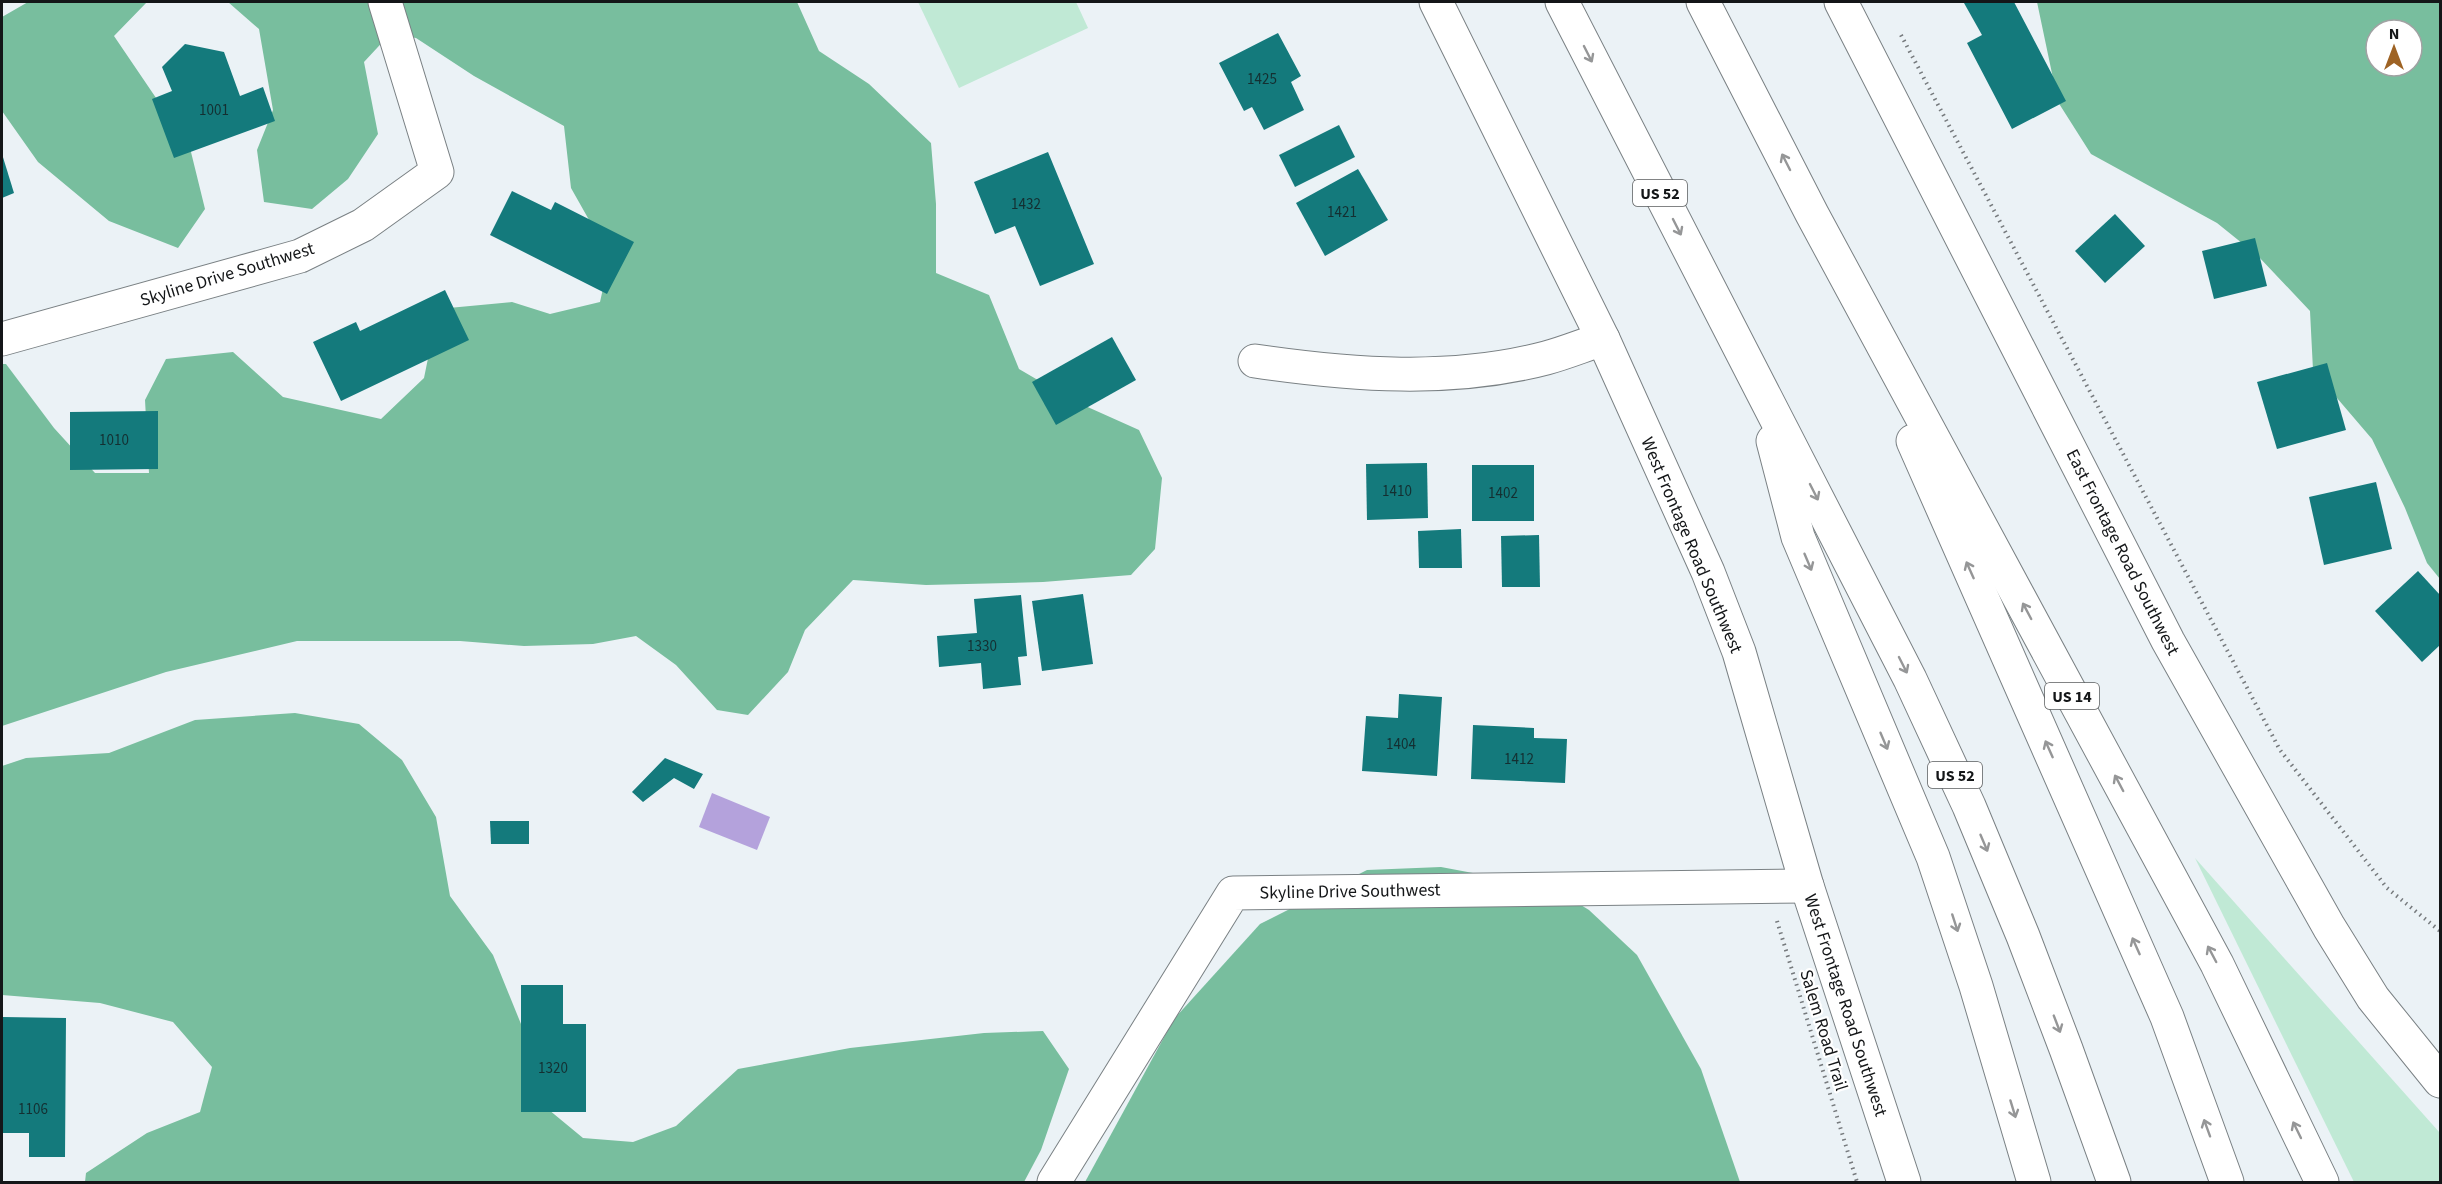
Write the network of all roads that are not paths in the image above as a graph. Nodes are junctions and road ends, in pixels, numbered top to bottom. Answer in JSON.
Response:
{"nodes":[{"id":1,"x":385,"y":2,"type":"edge"},
{"id":2,"x":1436,"y":2,"type":"edge"},
{"id":3,"x":1562,"y":2,"type":"edge"},
{"id":4,"x":1703,"y":2,"type":"edge"},
{"id":5,"x":1841,"y":2,"type":"edge"},
{"id":6,"x":1812,"y":214,"type":"junction"},
{"id":7,"x":2,"y":339,"type":"edge"},
{"id":8,"x":1603,"y":339,"type":"junction"},
{"id":9,"x":1256,"y":361,"type":"dead end"},
{"id":10,"x":1758,"y":384,"type":"junction"},
{"id":11,"x":1807,"y":886,"type":"junction"},
{"id":12,"x":2440,"y":1081,"type":"edge"},
{"id":13,"x":1054,"y":1182,"type":"edge"},
{"id":14,"x":1904,"y":1182,"type":"edge"},
{"id":15,"x":2034,"y":1182,"type":"edge"},
{"id":16,"x":2114,"y":1182,"type":"edge"},
{"id":17,"x":2227,"y":1182,"type":"edge"},
{"id":18,"x":2322,"y":1182,"type":"edge"}],
"edges":[{"from":1,"to":7,"type":"main road","name":"Skyline Drive Southwest"},
{"from":2,"to":8,"type":"main road","name":"West Frontage Road Southwest"},
{"from":3,"to":10,"type":"main road","number":"US 52","one_way":true},
{"from":6,"to":4,"type":"main road","one_way":true},
{"from":5,"to":12,"type":"main road","name":"East Frontage Road Southwest"},
{"from":17,"to":6,"type":"main road","one_way":true},
{"from":18,"to":6,"type":"main road","number":"US 14","one_way":true},
{"from":8,"to":9,"type":"main road"},
{"from":8,"to":11,"type":"main road","name":"West Frontage Road Southwest"},
{"from":10,"to":15,"type":"main road","one_way":true},
{"from":10,"to":16,"type":"main road","number":"US 52","one_way":true},
{"from":11,"to":13,"type":"main road","name":"Skyline Drive Southwest"},
{"from":11,"to":14,"type":"main road","name":"West Frontage Road Southwest"}]}
